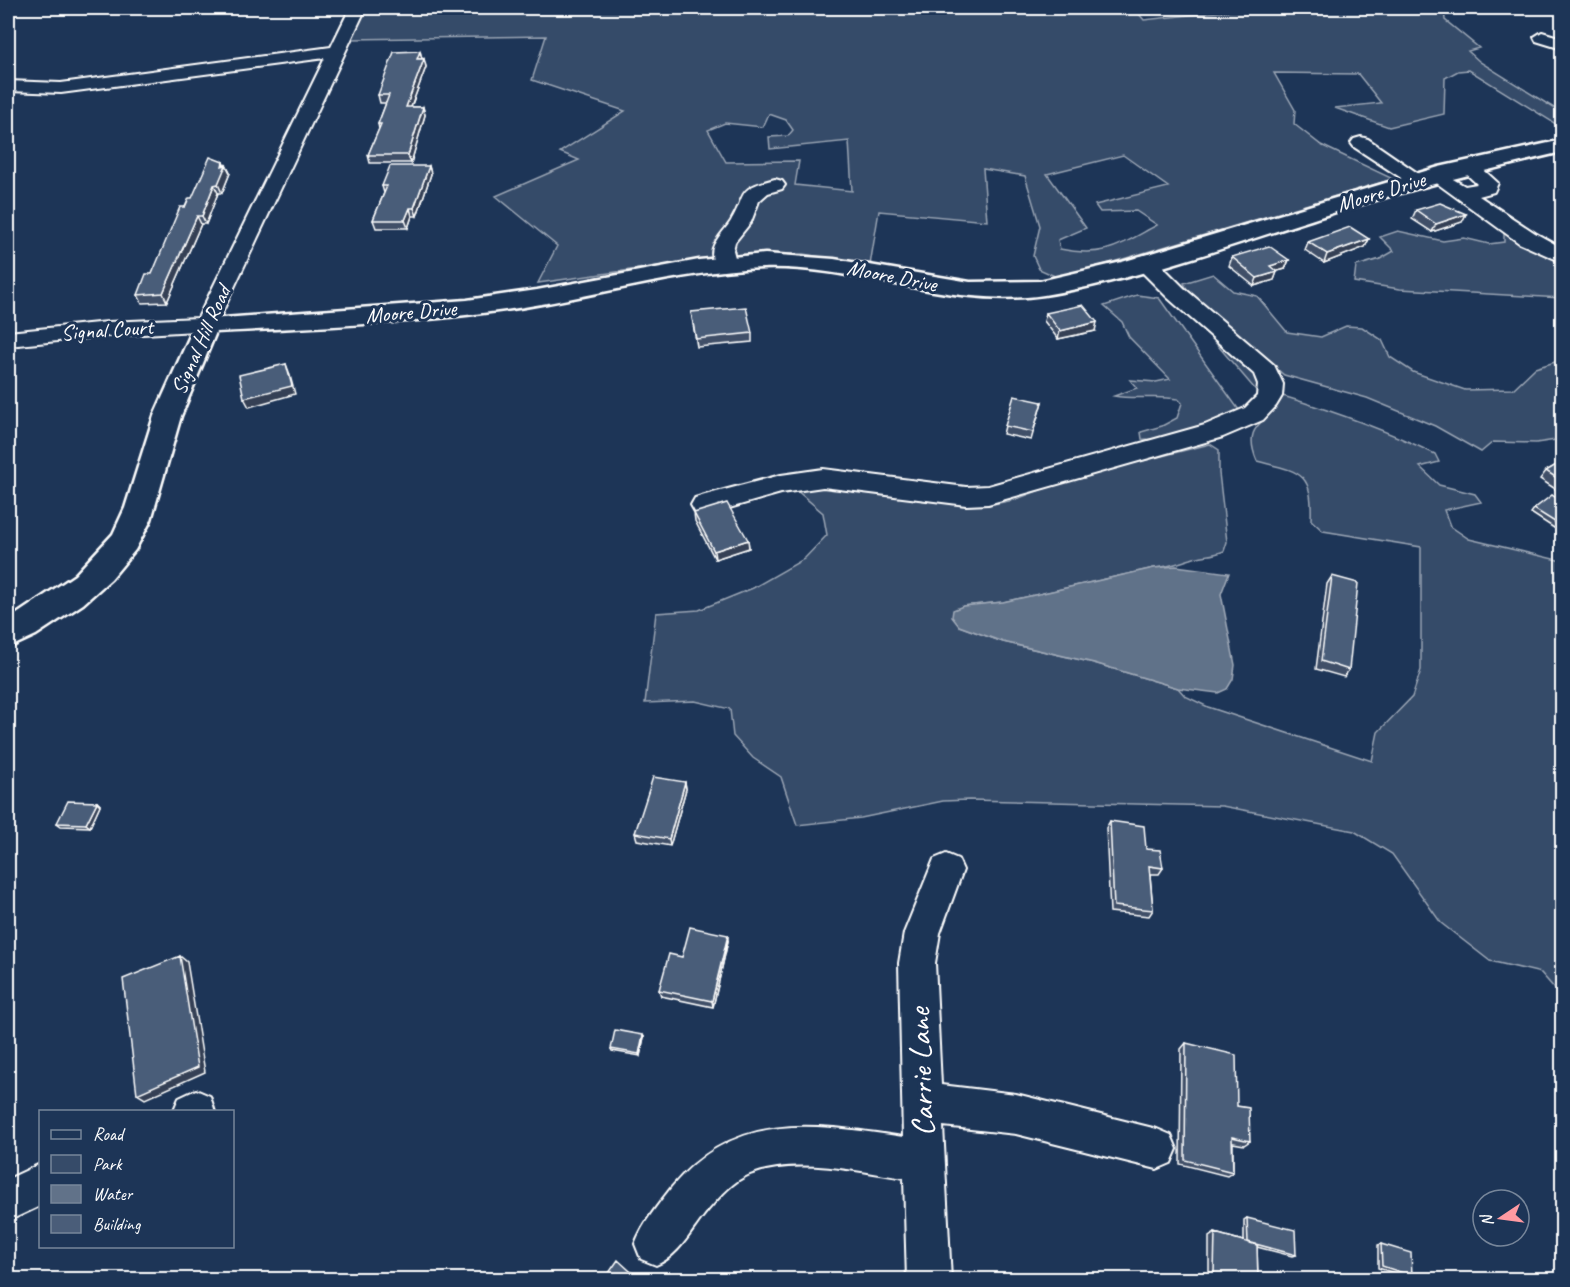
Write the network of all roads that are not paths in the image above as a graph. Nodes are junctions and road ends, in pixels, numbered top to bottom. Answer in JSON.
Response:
{"nodes":[{"id":1,"x":358,"y":8,"type":"edge"},
{"id":2,"x":1542,"y":37,"type":"dead end"},
{"id":3,"x":1563,"y":44,"type":"edge"},
{"id":4,"x":338,"y":51,"type":"junction"},
{"id":5,"x":8,"y":86,"type":"edge"},
{"id":6,"x":1361,"y":143,"type":"dead end"},
{"id":7,"x":1563,"y":146,"type":"edge"},
{"id":8,"x":1469,"y":168,"type":"junction"},
{"id":9,"x":1428,"y":178,"type":"junction"},
{"id":10,"x":775,"y":185,"type":"dead end"},
{"id":11,"x":1462,"y":193,"type":"junction"},
{"id":12,"x":1563,"y":256,"type":"edge"},
{"id":13,"x":1145,"y":262,"type":"junction"},
{"id":14,"x":726,"y":264,"type":"junction"},
{"id":15,"x":206,"y":325,"type":"junction"},
{"id":16,"x":8,"y":339,"type":"edge"},
{"id":17,"x":705,"y":504,"type":"dead end"},
{"id":18,"x":8,"y":635,"type":"edge"},
{"id":19,"x":946,"y":870,"type":"dead end"},
{"id":20,"x":921,"y":1103,"type":"junction"},
{"id":21,"x":1157,"y":1149,"type":"dead end"},
{"id":22,"x":924,"y":1160,"type":"junction"},
{"id":23,"x":39,"y":1185,"type":"edge"},
{"id":24,"x":8,"y":1200,"type":"edge"},
{"id":25,"x":656,"y":1244,"type":"dead end"},
{"id":26,"x":929,"y":1280,"type":"edge"}],
"edges":[{"from":1,"to":4,"type":"street","name":"Signal Hill Road"},
{"from":2,"to":3,"type":"street"},
{"from":4,"to":5,"type":"street"},
{"from":4,"to":15,"type":"street","name":"Signal Hill Road"},
{"from":6,"to":9,"type":"street"},
{"from":7,"to":8,"type":"main road","name":"Moore Drive"},
{"from":8,"to":9,"type":"main road","name":"Moore Drive"},
{"from":8,"to":11,"type":"street"},
{"from":9,"to":11,"type":"street"},
{"from":9,"to":13,"type":"main road","name":"Moore Drive"},
{"from":10,"to":14,"type":"street"},
{"from":11,"to":12,"type":"street"},
{"from":13,"to":14,"type":"main road","name":"Moore Drive"},
{"from":13,"to":17,"type":"street"},
{"from":14,"to":15,"type":"main road","name":"Moore Drive"},
{"from":15,"to":16,"type":"street","name":"Signal Court"},
{"from":15,"to":18,"type":"main road","name":"Signal Hill Road"},
{"from":19,"to":20,"type":"street","name":"Carrie Lane"},
{"from":20,"to":21,"type":"street"},
{"from":20,"to":22,"type":"street","name":"Carrie Lane"},
{"from":22,"to":25,"type":"street"},
{"from":22,"to":26,"type":"street","name":"Carrie Lane"},
{"from":23,"to":24,"type":"street"}]}
